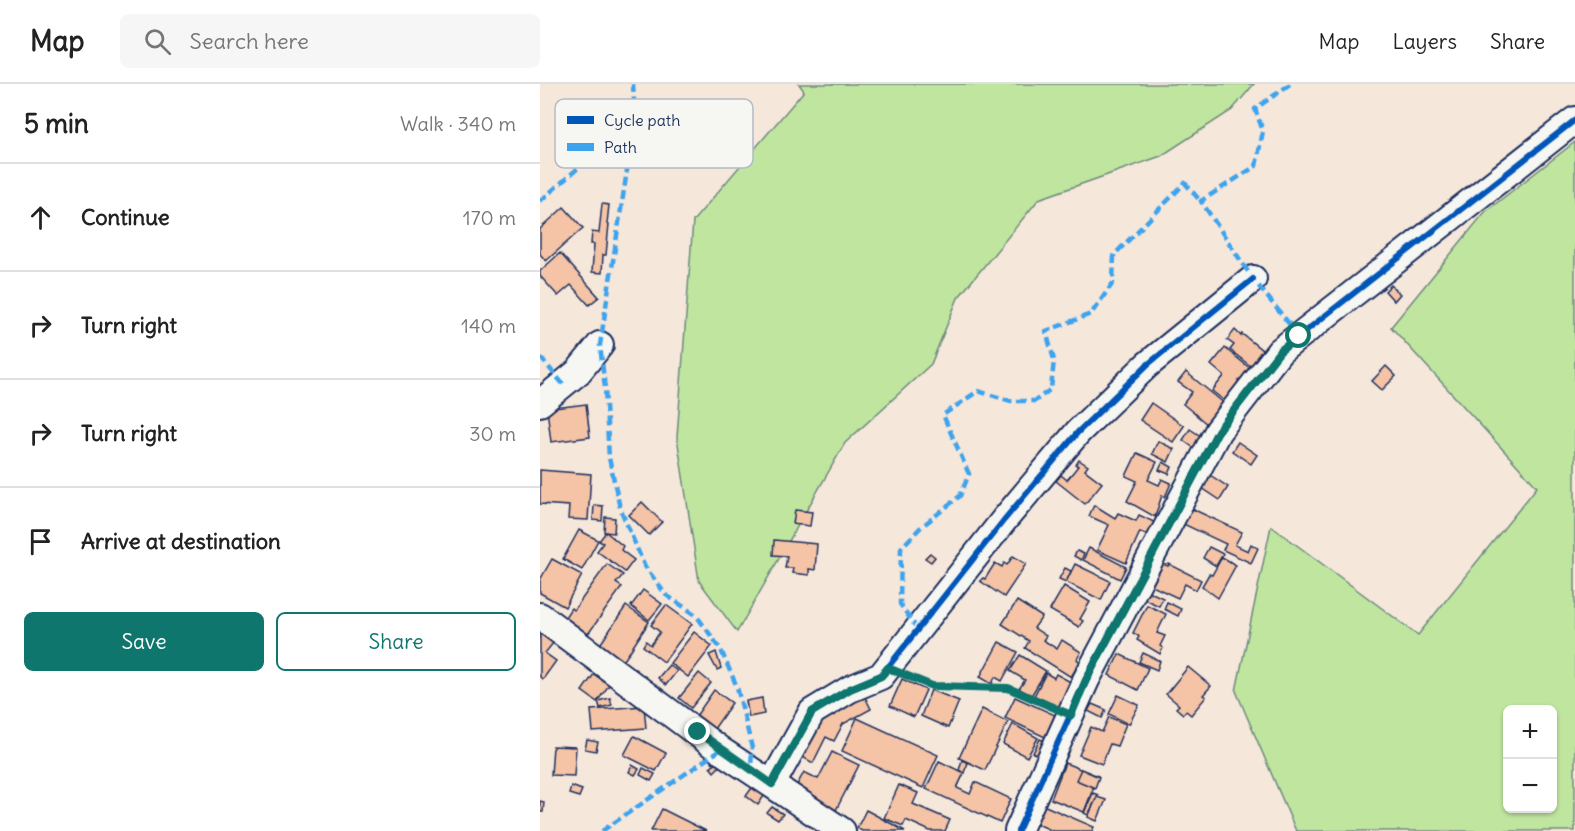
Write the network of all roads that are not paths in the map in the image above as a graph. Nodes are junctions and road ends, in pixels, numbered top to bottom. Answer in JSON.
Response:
{"nodes":[{"id":1,"x":1575,"y":120,"type":"edge"},
{"id":2,"x":1253,"y":279,"type":"dead end"},
{"id":3,"x":600,"y":345,"type":"dead end"},
{"id":4,"x":540,"y":403,"type":"edge"},
{"id":5,"x":540,"y":616,"type":"edge"},
{"id":6,"x":772,"y":784,"type":"junction"},
{"id":7,"x":842,"y":831,"type":"edge"},
{"id":8,"x":1018,"y":831,"type":"edge"}],
"edges":[{"from":1,"to":8,"type":"street"},
{"from":2,"to":6,"type":"street"},
{"from":3,"to":4,"type":"street"},
{"from":5,"to":6,"type":"street"},
{"from":6,"to":7,"type":"street"}]}
